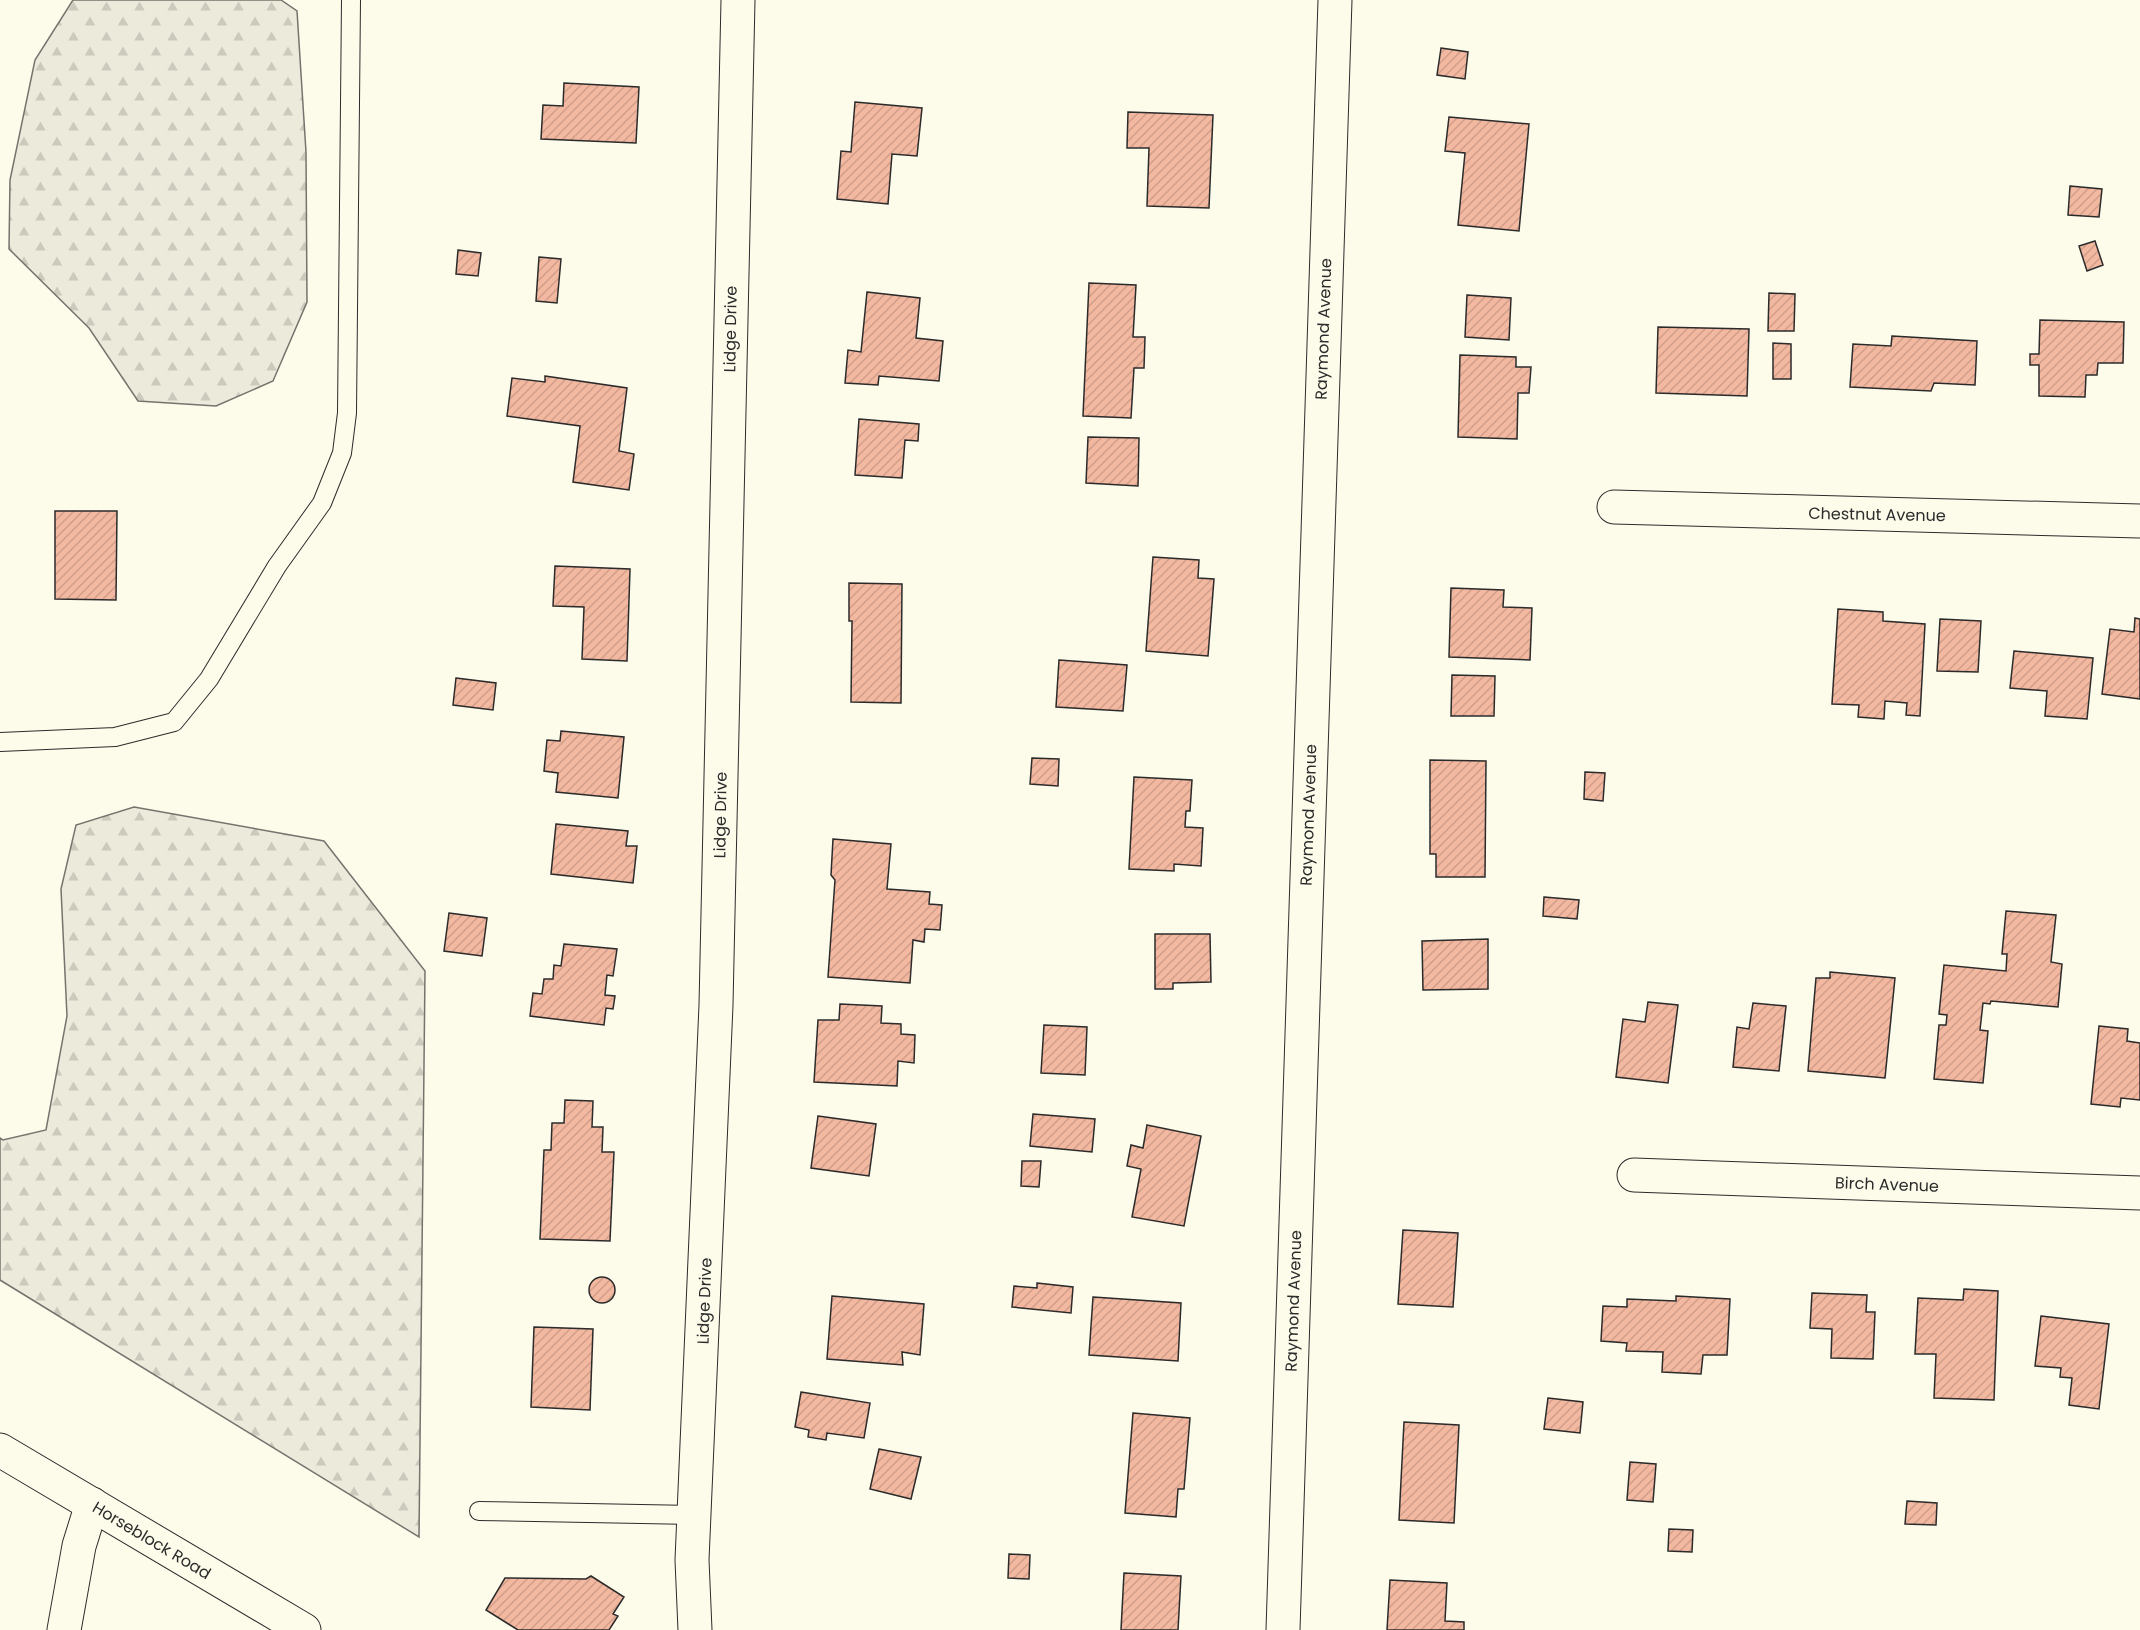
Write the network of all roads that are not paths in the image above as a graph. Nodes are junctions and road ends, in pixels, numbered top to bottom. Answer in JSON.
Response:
{"nodes":[{"id":1,"x":351,"y":0,"type":"edge"},
{"id":2,"x":738,"y":0,"type":"edge"},
{"id":3,"x":1335,"y":0,"type":"edge"},
{"id":4,"x":1614,"y":507,"type":"dead end"},
{"id":5,"x":2140,"y":521,"type":"edge"},
{"id":6,"x":0,"y":742,"type":"edge"},
{"id":7,"x":1634,"y":1175,"type":"dead end"},
{"id":8,"x":2140,"y":1193,"type":"edge"},
{"id":9,"x":0,"y":1449,"type":"edge"},
{"id":10,"x":92,"y":1504,"type":"junction"},
{"id":11,"x":479,"y":1510,"type":"dead end"},
{"id":12,"x":694,"y":1515,"type":"junction"},
{"id":13,"x":64,"y":1630,"type":"edge"},
{"id":14,"x":304,"y":1630,"type":"edge"},
{"id":15,"x":695,"y":1630,"type":"edge"},
{"id":16,"x":1283,"y":1630,"type":"edge"}],
"edges":[{"from":1,"to":6,"type":"lane"},
{"from":2,"to":12,"type":"street","name":"Lidge Drive"},
{"from":3,"to":16,"type":"street","name":"Raymond Avenue"},
{"from":4,"to":5,"type":"street","name":"Chestnut Avenue"},
{"from":7,"to":8,"type":"street","name":"Birch Avenue"},
{"from":9,"to":10,"type":"street","name":"Horseblock Road"},
{"from":10,"to":13,"type":"street"},
{"from":10,"to":14,"type":"street","name":"Horseblock Road"},
{"from":11,"to":12,"type":"lane"},
{"from":12,"to":15,"type":"street","name":"Lidge Drive"}]}
